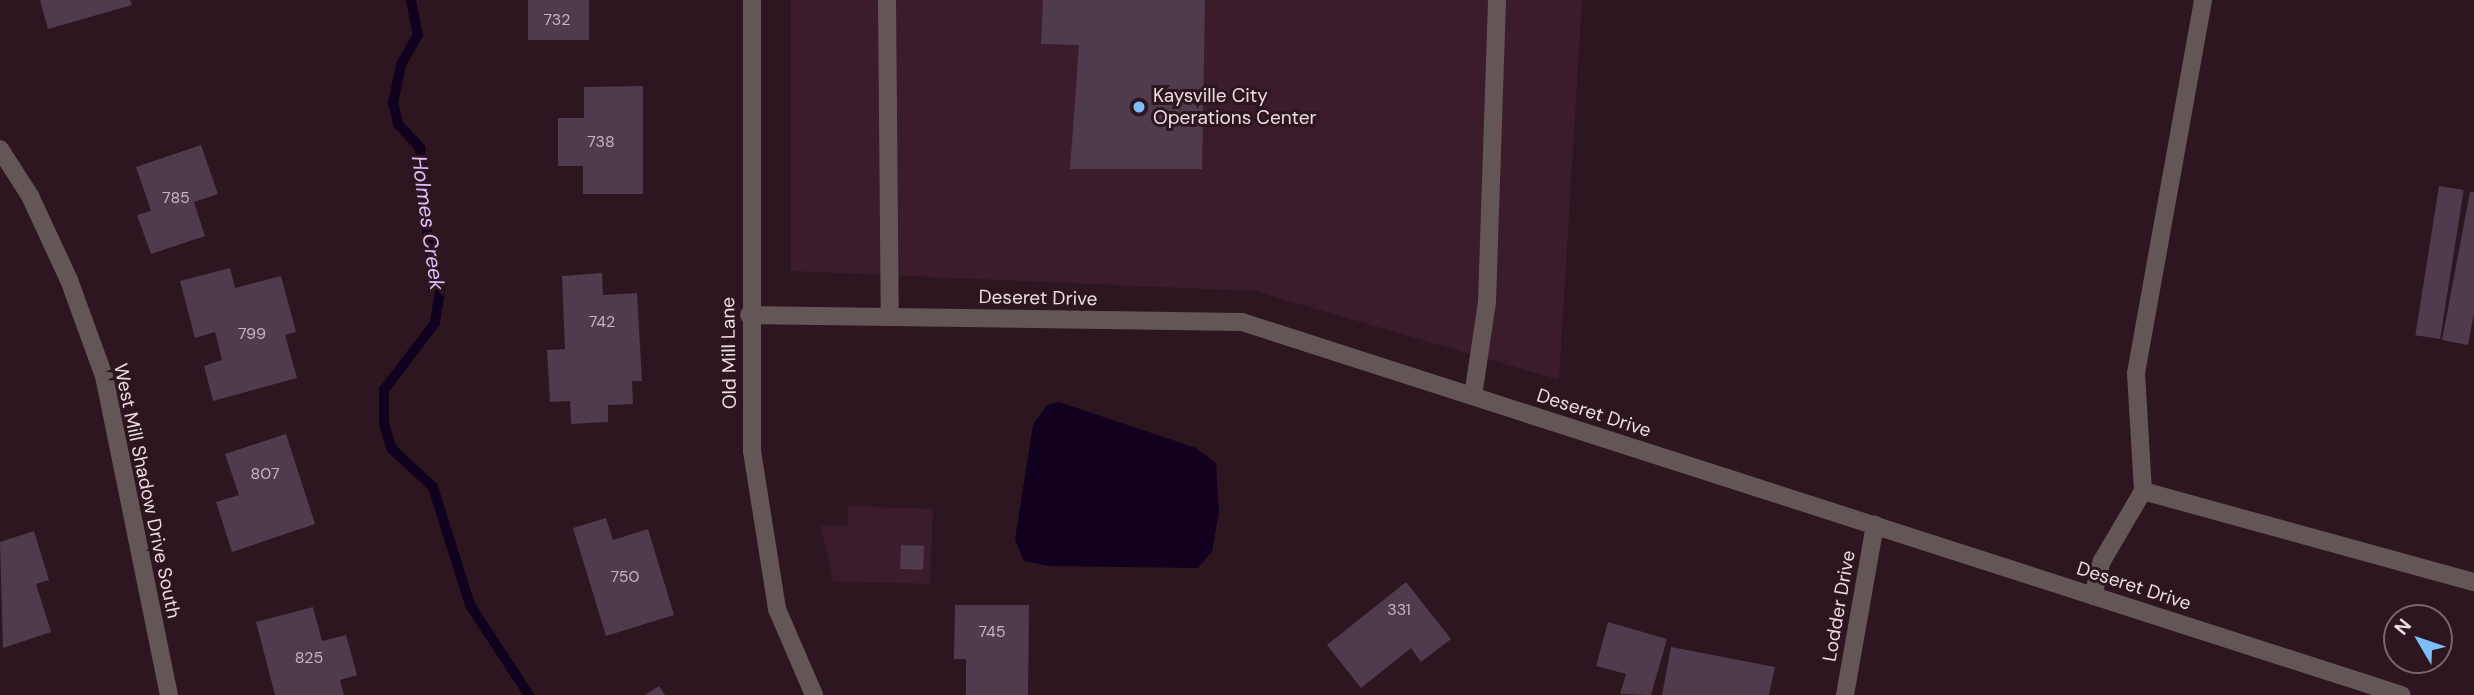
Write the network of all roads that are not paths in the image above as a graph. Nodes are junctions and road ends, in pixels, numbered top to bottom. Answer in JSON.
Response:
{"nodes":[{"id":1,"x":752,"y":0,"type":"edge"},
{"id":2,"x":887,"y":0,"type":"edge"},
{"id":3,"x":1497,"y":0,"type":"edge"},
{"id":4,"x":2203,"y":0,"type":"edge"},
{"id":5,"x":0,"y":149,"type":"edge"},
{"id":6,"x":749,"y":315,"type":"junction"},
{"id":7,"x":890,"y":317,"type":"junction"},
{"id":8,"x":1473,"y":396,"type":"junction"},
{"id":9,"x":2143,"y":491,"type":"junction"},
{"id":10,"x":1875,"y":525,"type":"junction"},
{"id":11,"x":2474,"y":582,"type":"edge"},
{"id":12,"x":2093,"y":596,"type":"junction"},
{"id":13,"x":169,"y":695,"type":"edge"},
{"id":14,"x":814,"y":695,"type":"edge"},
{"id":15,"x":1845,"y":695,"type":"edge"},
{"id":16,"x":2402,"y":695,"type":"edge"}],
"edges":[{"from":1,"to":6,"type":"street","name":"Old Mill Lane"},
{"from":2,"to":7,"type":"street"},
{"from":3,"to":8,"type":"street"},
{"from":4,"to":9,"type":"street"},
{"from":5,"to":13,"type":"street","name":"West Mill Shadow Drive South"},
{"from":6,"to":7,"type":"street","name":"Deseret Drive"},
{"from":6,"to":14,"type":"street","name":"Old Mill Lane"},
{"from":7,"to":8,"type":"street","name":"Deseret Drive"},
{"from":8,"to":10,"type":"street","name":"Deseret Drive"},
{"from":9,"to":11,"type":"street"},
{"from":9,"to":12,"type":"street"},
{"from":10,"to":12,"type":"street","name":"Deseret Drive"},
{"from":10,"to":15,"type":"street","name":"Lodder Drive"},
{"from":12,"to":16,"type":"street","name":"Deseret Drive"}]}
